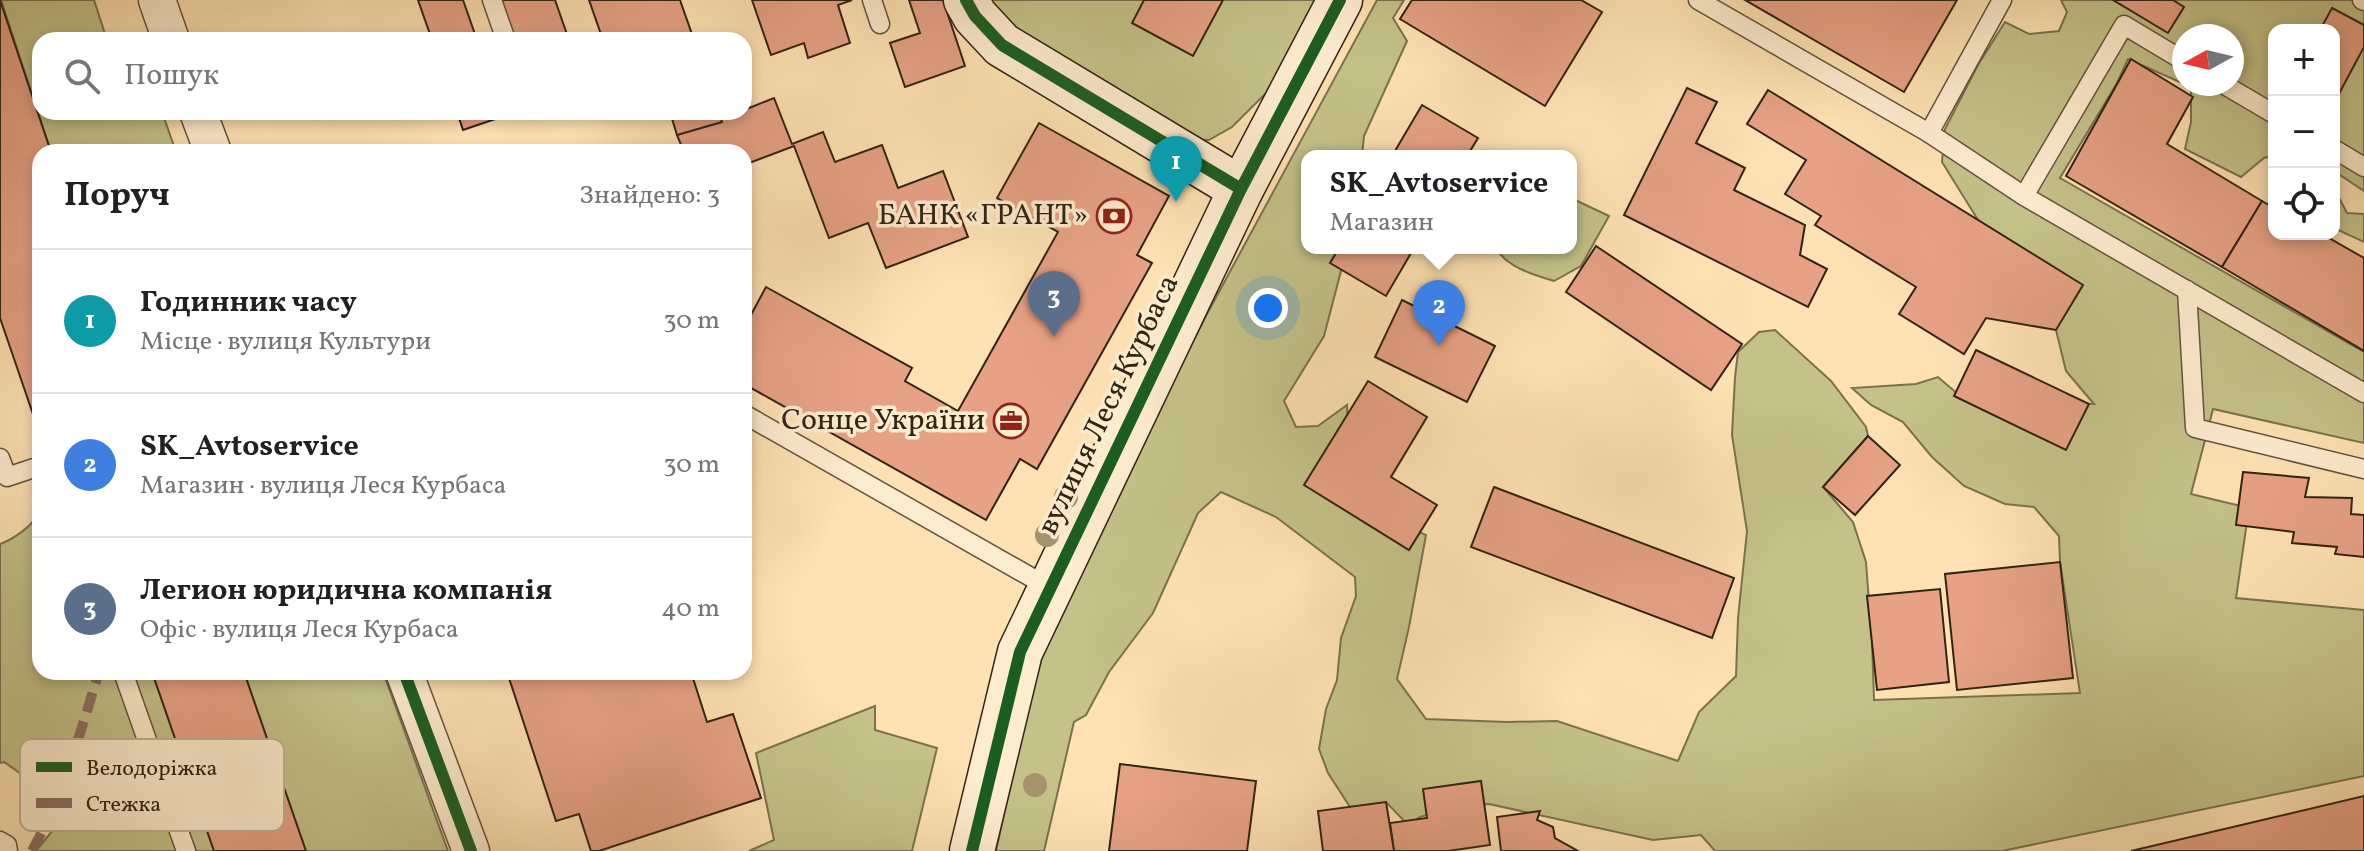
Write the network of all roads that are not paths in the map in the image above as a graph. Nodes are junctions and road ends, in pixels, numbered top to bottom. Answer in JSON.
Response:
{"nodes":[{"id":1,"x":157,"y":0,"type":"edge"},
{"id":2,"x":492,"y":0,"type":"edge"},
{"id":3,"x":872,"y":0,"type":"edge"},
{"id":4,"x":966,"y":0,"type":"edge"},
{"id":5,"x":1340,"y":0,"type":"edge"},
{"id":6,"x":1698,"y":0,"type":"edge"},
{"id":7,"x":2002,"y":0,"type":"edge"},
{"id":8,"x":880,"y":24,"type":"dead end"},
{"id":9,"x":168,"y":32,"type":"edge"},
{"id":10,"x":503,"y":32,"type":"edge"},
{"id":11,"x":2172,"y":54,"type":"edge"},
{"id":12,"x":2243,"y":96,"type":"edge"},
{"id":13,"x":2268,"y":110,"type":"edge"},
{"id":14,"x":201,"y":120,"type":"edge"},
{"id":15,"x":1929,"y":133,"type":"junction"},
{"id":16,"x":210,"y":144,"type":"edge"},
{"id":17,"x":2340,"y":153,"type":"edge"},
{"id":18,"x":2364,"y":167,"type":"edge"},
{"id":19,"x":1241,"y":189,"type":"junction"},
{"id":20,"x":2024,"y":196,"type":"junction"},
{"id":21,"x":2187,"y":290,"type":"junction"},
{"id":22,"x":2364,"y":393,"type":"edge"},
{"id":23,"x":752,"y":419,"type":"edge"},
{"id":24,"x":0,"y":458,"type":"edge"},
{"id":25,"x":32,"y":469,"type":"edge"},
{"id":26,"x":2364,"y":469,"type":"edge"},
{"id":27,"x":1050,"y":588,"type":"junction"},
{"id":28,"x":126,"y":680,"type":"edge"},
{"id":29,"x":407,"y":680,"type":"edge"},
{"id":30,"x":147,"y":739,"type":"edge"},
{"id":31,"x":179,"y":831,"type":"edge"},
{"id":32,"x":0,"y":841,"type":"edge"},
{"id":33,"x":8,"y":851,"type":"edge"},
{"id":34,"x":186,"y":851,"type":"edge"},
{"id":35,"x":471,"y":851,"type":"edge"},
{"id":36,"x":972,"y":851,"type":"edge"}],
"edges":[{"from":1,"to":9,"type":"street"},
{"from":2,"to":10,"type":"lane"},
{"from":3,"to":8,"type":"lane"},
{"from":4,"to":19,"type":"street"},
{"from":5,"to":19,"type":"street","name":"вулиця Леся Курбаса"},
{"from":6,"to":15,"type":"lane"},
{"from":7,"to":15,"type":"lane"},
{"from":11,"to":20,"type":"lane"},
{"from":12,"to":13,"type":"lane"},
{"from":14,"to":16,"type":"street"},
{"from":15,"to":20,"type":"lane"},
{"from":17,"to":18,"type":"lane"},
{"from":19,"to":27,"type":"street","name":"вулиця Леся Курбаса"},
{"from":20,"to":21,"type":"lane"},
{"from":21,"to":22,"type":"lane"},
{"from":21,"to":26,"type":"lane"},
{"from":23,"to":27,"type":"lane"},
{"from":24,"to":25,"type":"lane"},
{"from":27,"to":36,"type":"street","name":"вулиця Леся Курбаса"},
{"from":28,"to":30,"type":"lane"},
{"from":29,"to":35,"type":"street"},
{"from":31,"to":34,"type":"lane"},
{"from":32,"to":33,"type":"lane"}]}
